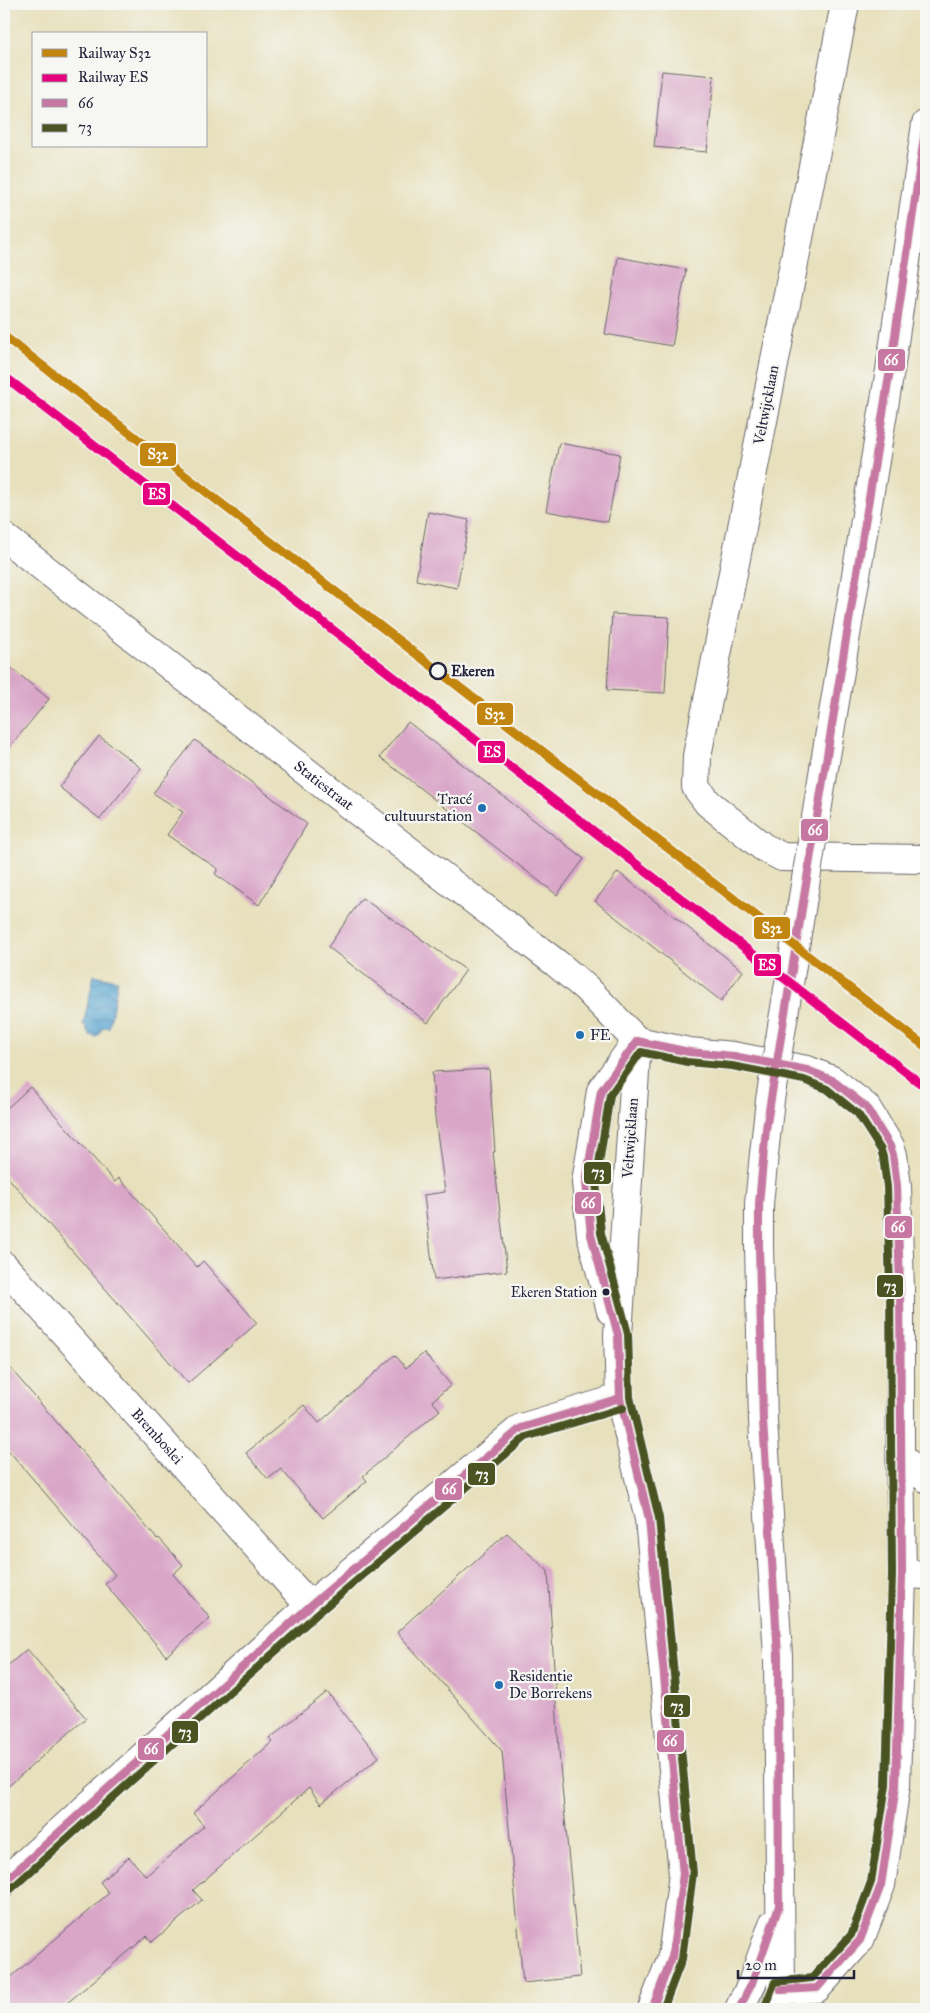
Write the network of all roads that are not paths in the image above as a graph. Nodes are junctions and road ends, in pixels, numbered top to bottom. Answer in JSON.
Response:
{"nodes":[{"id":1,"x":845,"y":4,"type":"edge"},
{"id":2,"x":926,"y":124,"type":"edge"},
{"id":3,"x":4,"y":537,"type":"edge"},
{"id":4,"x":926,"y":859,"type":"edge"},
{"id":5,"x":637,"y":1041,"type":"junction"},
{"id":6,"x":4,"y":1266,"type":"edge"},
{"id":7,"x":618,"y":1335,"type":"junction"},
{"id":8,"x":620,"y":1398,"type":"junction"},
{"id":9,"x":900,"y":1457,"type":"junction"},
{"id":10,"x":926,"y":1478,"type":"edge"},
{"id":11,"x":914,"y":1575,"type":"edge"},
{"id":12,"x":310,"y":1606,"type":"junction"},
{"id":13,"x":4,"y":1882,"type":"edge"},
{"id":14,"x":779,"y":1906,"type":"junction"},
{"id":15,"x":777,"y":1999,"type":"edge"},
{"id":16,"x":652,"y":2009,"type":"edge"},
{"id":17,"x":739,"y":2009,"type":"edge"}],
"edges":[{"from":1,"to":4,"type":"street","name":"Veltwijcklaan"},
{"from":2,"to":14,"type":"street","bridge":true},
{"from":3,"to":5,"type":"street","name":"Statiestraat"},
{"from":5,"to":7,"type":"street","name":"Veltwijcklaan"},
{"from":5,"to":7,"type":"street","name":"Veltwijcklaan"},
{"from":5,"to":9,"type":"street"},
{"from":6,"to":12,"type":"street","name":"Bremboslei"},
{"from":7,"to":8,"type":"street","name":"Veltwijcklaan"},
{"from":8,"to":12,"type":"street"},
{"from":8,"to":16,"type":"street","name":"Veltwijcklaan"},
{"from":9,"to":10,"type":"street"},
{"from":9,"to":11,"type":"street"},
{"from":11,"to":15,"type":"street"},
{"from":12,"to":13,"type":"street"},
{"from":14,"to":15,"type":"street"},
{"from":14,"to":17,"type":"street"}]}
